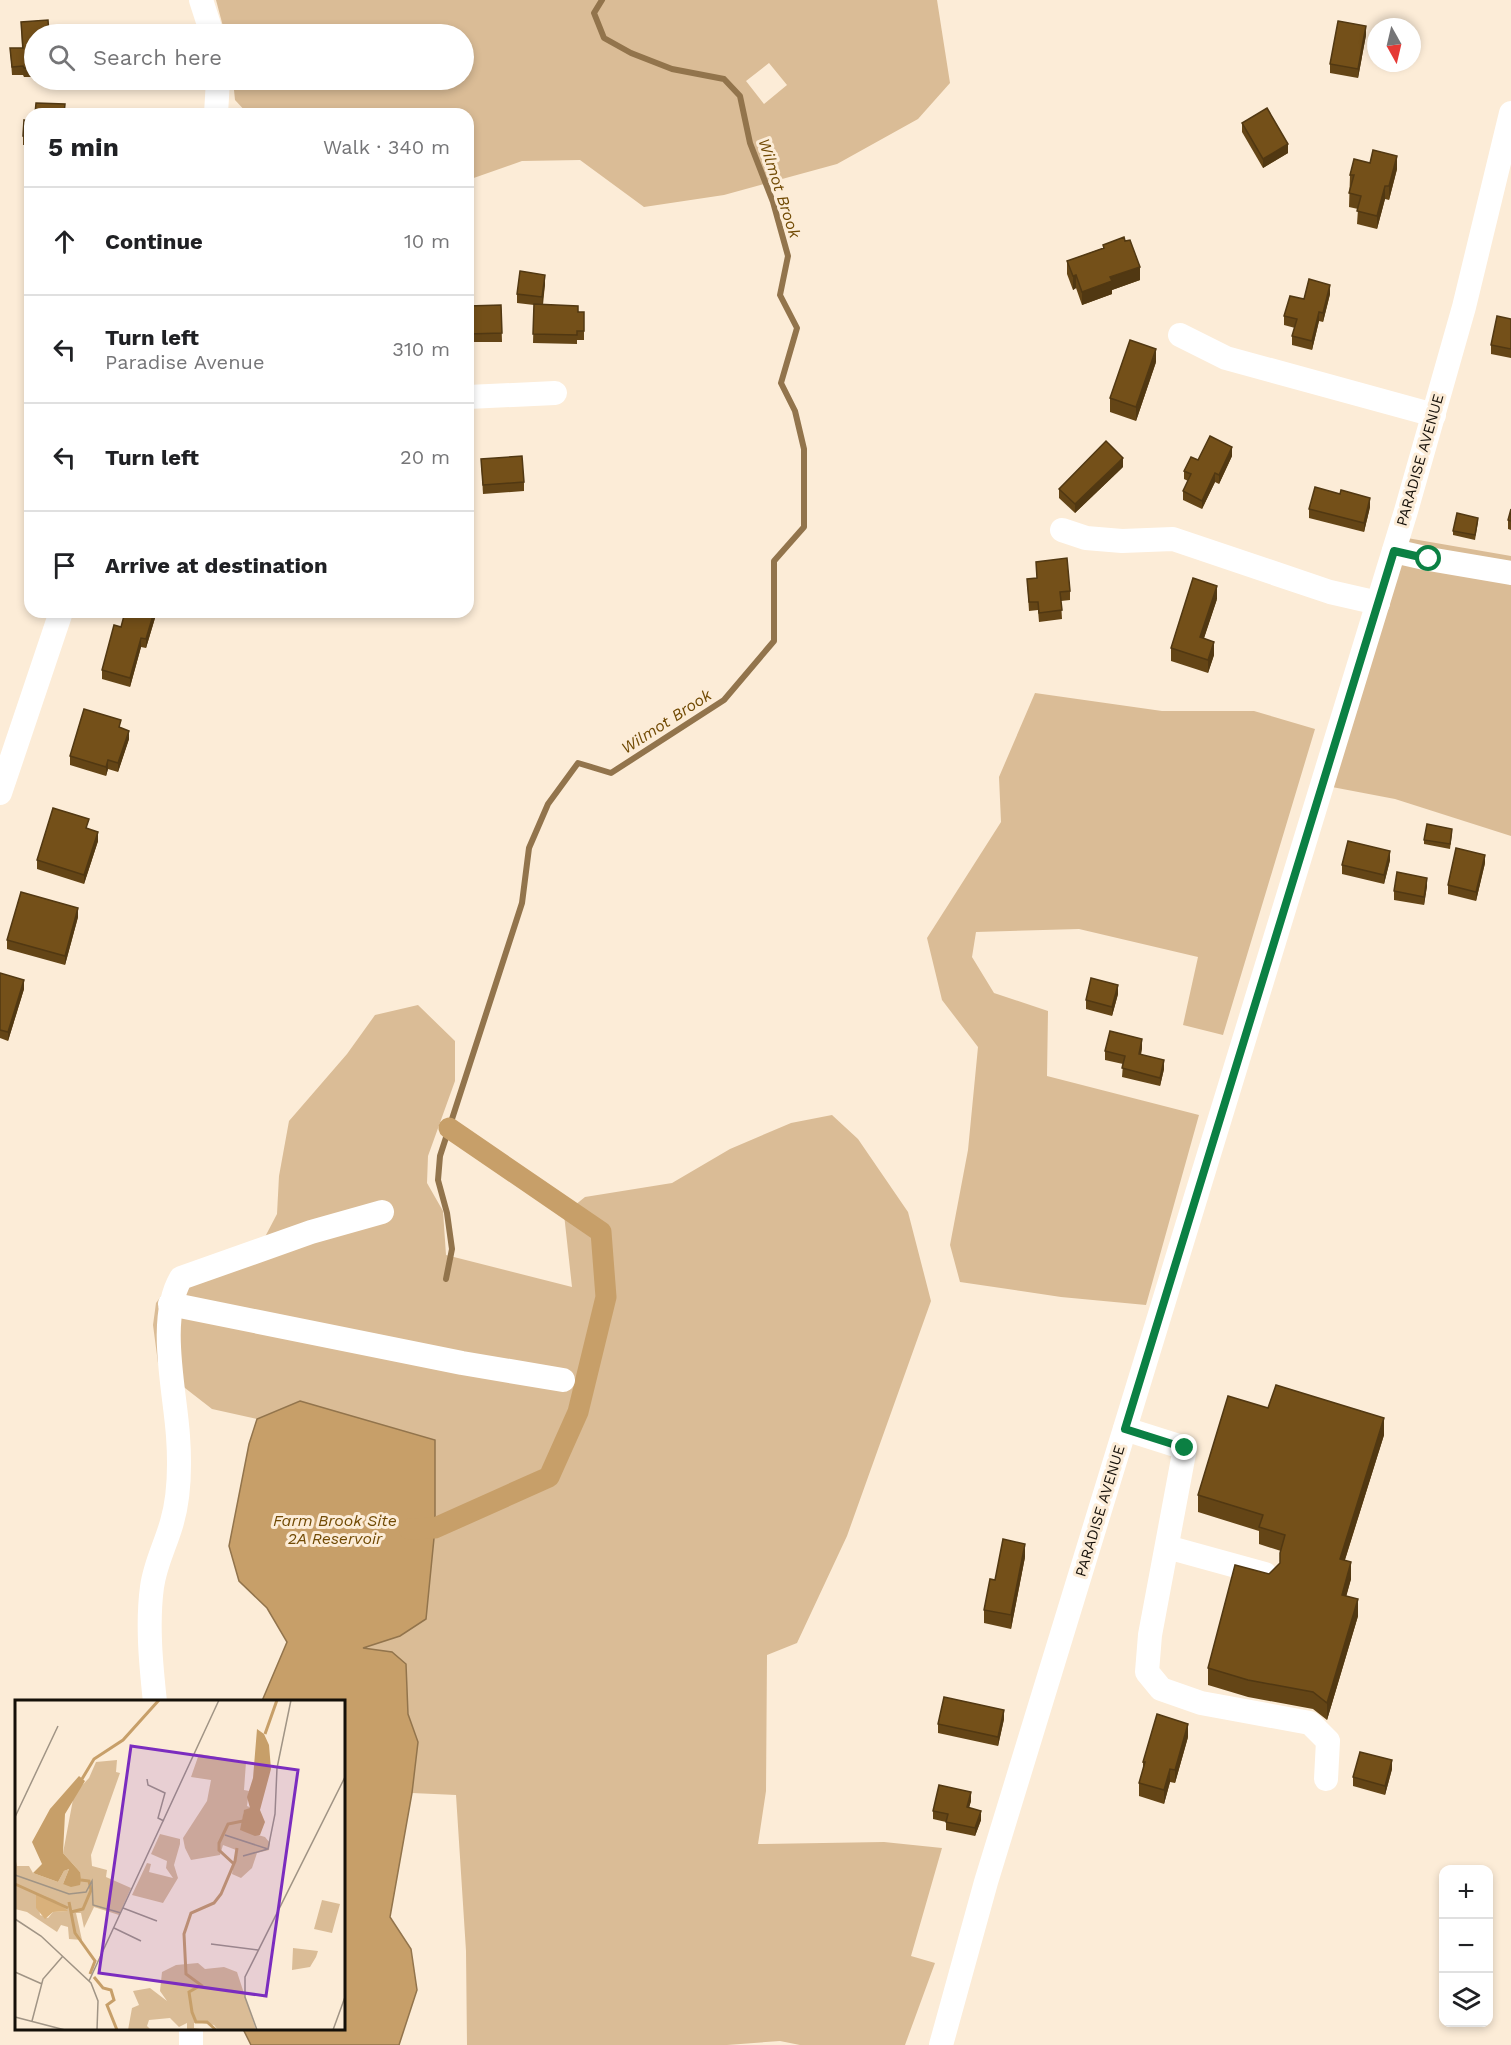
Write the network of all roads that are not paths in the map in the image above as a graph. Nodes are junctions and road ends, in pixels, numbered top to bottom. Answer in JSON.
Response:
{"nodes":[{"id":1,"x":201,"y":0,"type":"edge"},
{"id":2,"x":209,"y":24,"type":"edge"},
{"id":3,"x":217,"y":90,"type":"edge"},
{"id":4,"x":216,"y":108,"type":"edge"},
{"id":5,"x":1511,"y":113,"type":"edge"},
{"id":6,"x":1180,"y":336,"type":"dead end"},
{"id":7,"x":555,"y":393,"type":"dead end"},
{"id":8,"x":474,"y":397,"type":"edge"},
{"id":9,"x":1434,"y":415,"type":"junction"},
{"id":10,"x":1062,"y":530,"type":"dead end"},
{"id":11,"x":1394,"y":551,"type":"junction"},
{"id":12,"x":1511,"y":573,"type":"edge"},
{"id":13,"x":1378,"y":603,"type":"junction"},
{"id":14,"x":59,"y":618,"type":"edge"},
{"id":15,"x":0,"y":793,"type":"edge"},
{"id":16,"x":381,"y":1212,"type":"dead end"},
{"id":17,"x":170,"y":1304,"type":"junction"},
{"id":18,"x":563,"y":1380,"type":"dead end"},
{"id":19,"x":1125,"y":1429,"type":"junction"},
{"id":20,"x":1167,"y":1547,"type":"junction"},
{"id":21,"x":1267,"y":1575,"type":"edge"},
{"id":22,"x":155,"y":1700,"type":"edge"},
{"id":23,"x":1326,"y":1779,"type":"dead end"},
{"id":24,"x":941,"y":2045,"type":"edge"}],
"edges":[{"from":1,"to":2,"type":"street"},
{"from":3,"to":4,"type":"street"},
{"from":5,"to":9,"type":"street","name":"PARADISE AVENUE"},
{"from":6,"to":9,"type":"street"},
{"from":7,"to":8,"type":"street"},
{"from":9,"to":11,"type":"street","name":"PARADISE AVENUE"},
{"from":10,"to":13,"type":"street"},
{"from":11,"to":12,"type":"street"},
{"from":11,"to":13,"type":"street","name":"PARADISE AVENUE"},
{"from":13,"to":19,"type":"street","name":"PARADISE AVENUE"},
{"from":14,"to":15,"type":"street"},
{"from":16,"to":17,"type":"street"},
{"from":17,"to":18,"type":"street"},
{"from":17,"to":22,"type":"street"},
{"from":19,"to":20,"type":"street"},
{"from":19,"to":24,"type":"street","name":"PARADISE AVENUE"},
{"from":20,"to":21,"type":"street"},
{"from":20,"to":23,"type":"street"}]}
